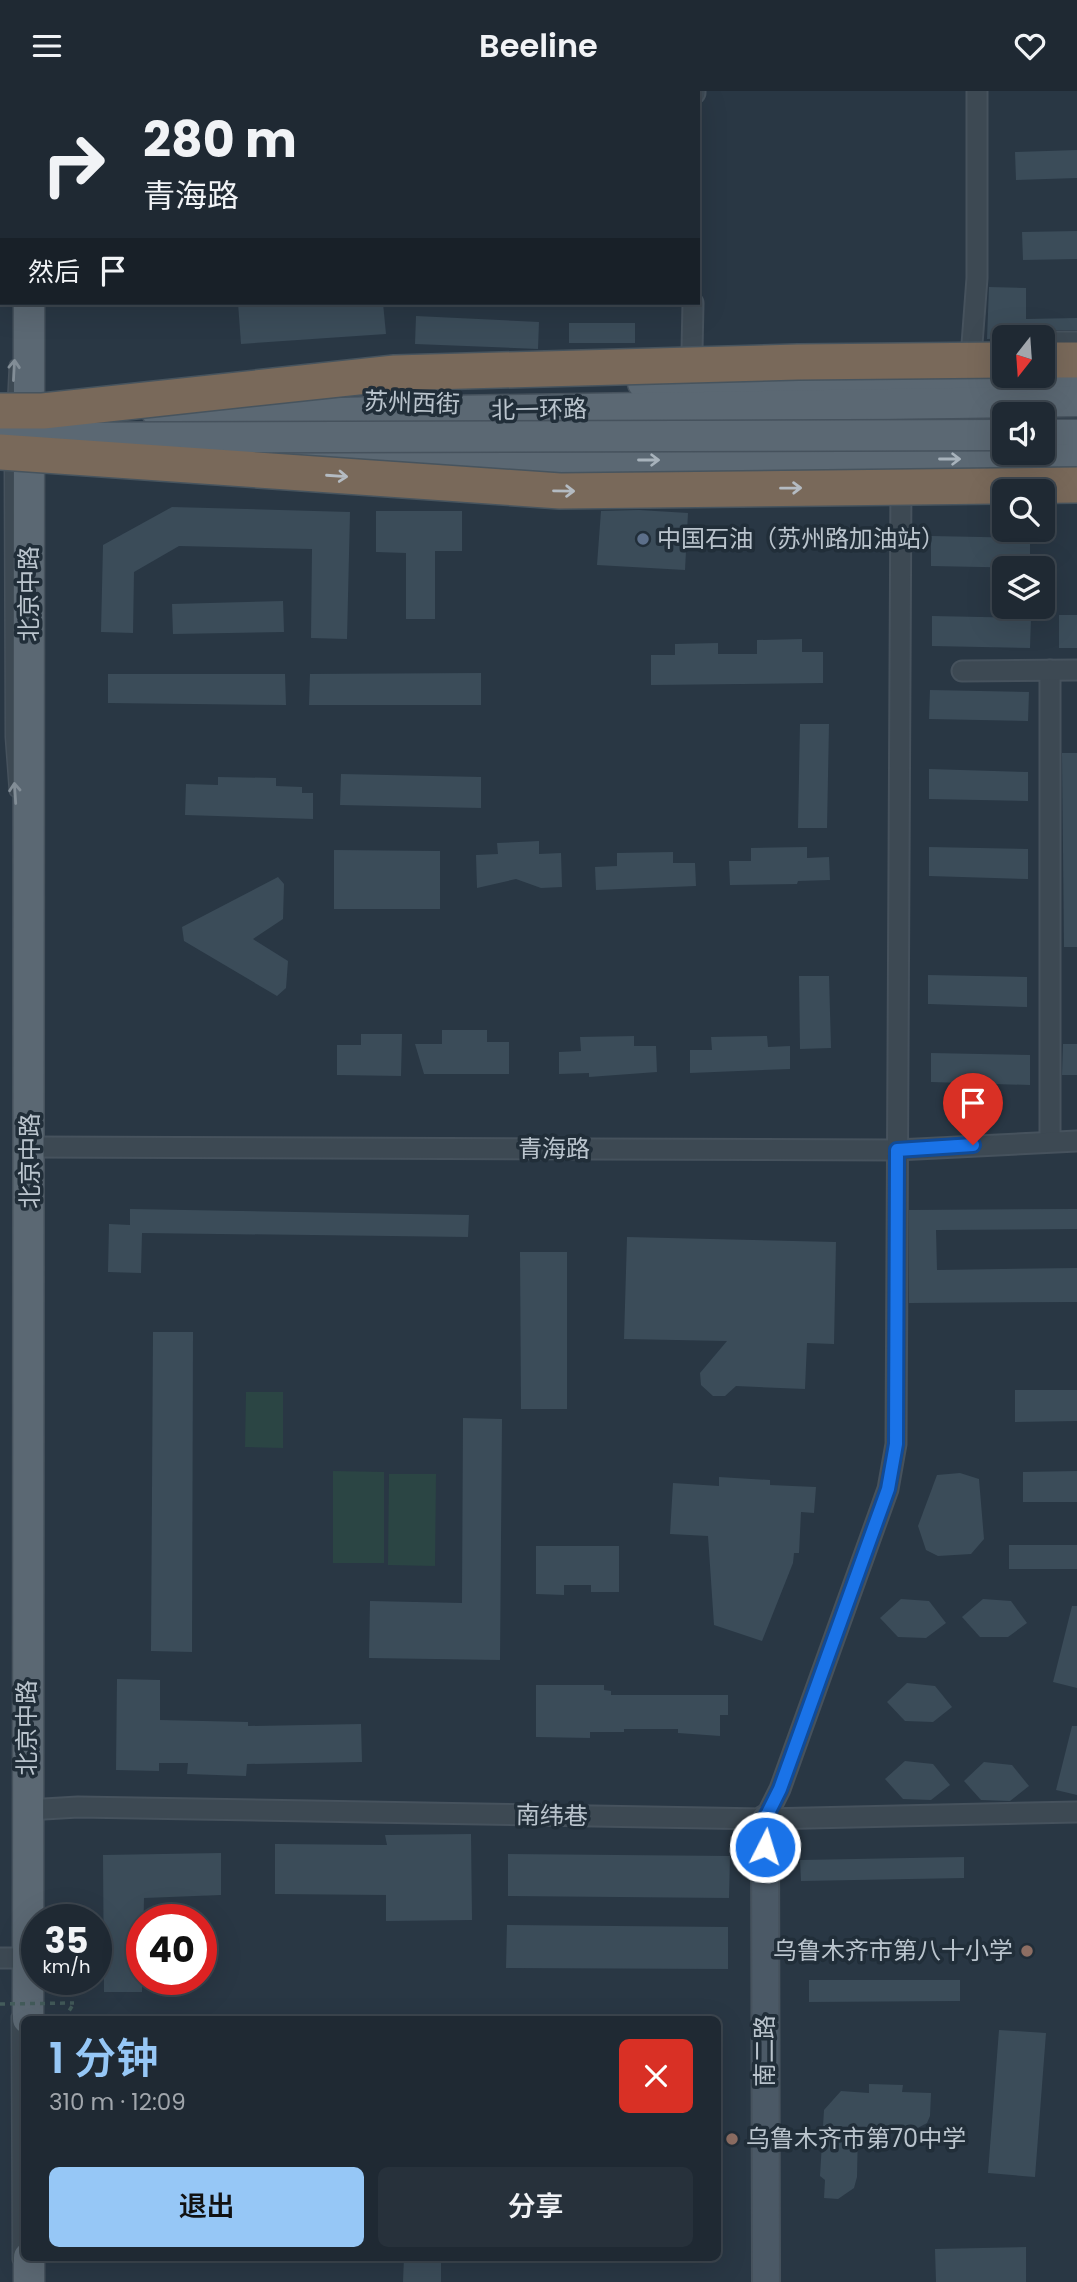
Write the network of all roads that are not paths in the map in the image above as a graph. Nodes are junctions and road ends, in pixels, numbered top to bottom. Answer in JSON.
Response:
{"nodes":[{"id":1,"x":976,"y":91,"type":"edge"},
{"id":2,"x":29,"y":305,"type":"edge"},
{"id":3,"x":693,"y":305,"type":"edge"},
{"id":4,"x":1055,"y":342,"type":"edge"},
{"id":5,"x":1077,"y":342,"type":"edge"},
{"id":6,"x":972,"y":344,"type":"junction"},
{"id":7,"x":992,"y":344,"type":"edge"},
{"id":8,"x":692,"y":351,"type":"junction"},
{"id":9,"x":645,"y":352,"type":"dead end"},
{"id":10,"x":15,"y":353,"type":"dead end"},
{"id":11,"x":1055,"y":360,"type":"edge"},
{"id":12,"x":1077,"y":360,"type":"edge"},
{"id":13,"x":992,"y":361,"type":"edge"},
{"id":14,"x":1077,"y":379,"type":"edge"},
{"id":15,"x":1077,"y":395,"type":"edge"},
{"id":16,"x":272,"y":397,"type":"junction"},
{"id":17,"x":1077,"y":401,"type":"edge"},
{"id":18,"x":17,"y":406,"type":"edge"},
{"id":19,"x":1077,"y":429,"type":"edge"},
{"id":20,"x":1055,"y":431,"type":"edge"},
{"id":21,"x":992,"y":433,"type":"edge"},
{"id":22,"x":992,"y":433,"type":"edge"},
{"id":23,"x":1055,"y":433,"type":"edge"},
{"id":24,"x":1077,"y":435,"type":"edge"},
{"id":25,"x":8,"y":447,"type":"edge"},
{"id":26,"x":214,"y":447,"type":"junction"},
{"id":27,"x":901,"y":459,"type":"junction"},
{"id":28,"x":1077,"y":459,"type":"edge"},
{"id":29,"x":1077,"y":485,"type":"edge"},
{"id":30,"x":1050,"y":670,"type":"junction"},
{"id":31,"x":1077,"y":670,"type":"edge"},
{"id":32,"x":961,"y":671,"type":"dead end"},
{"id":33,"x":15,"y":803,"type":"dead end"},
{"id":34,"x":1050,"y":1140,"type":"junction"},
{"id":35,"x":1077,"y":1141,"type":"edge"},
{"id":36,"x":30,"y":1147,"type":"junction"},
{"id":37,"x":897,"y":1150,"type":"junction"},
{"id":38,"x":16,"y":1719,"type":"dead end"},
{"id":39,"x":27,"y":1810,"type":"junction"},
{"id":40,"x":1077,"y":1812,"type":"edge"},
{"id":41,"x":765,"y":1819,"type":"junction"},
{"id":42,"x":15,"y":1958,"type":"edge"},
{"id":43,"x":27,"y":2016,"type":"edge"},
{"id":44,"x":29,"y":2261,"type":"edge"},
{"id":45,"x":18,"y":2282,"type":"edge"},
{"id":46,"x":29,"y":2282,"type":"edge"},
{"id":47,"x":766,"y":2282,"type":"edge"}],
"edges":[{"from":1,"to":6,"type":"street"},
{"from":2,"to":18,"type":"main road","name":"北京中路"},
{"from":3,"to":8,"type":"street"},
{"from":4,"to":5,"type":"street"},
{"from":6,"to":7,"type":"street"},
{"from":6,"to":8,"type":"street"},
{"from":8,"to":9,"type":"street"},
{"from":18,"to":10,"type":"lane","one_way":true},
{"from":11,"to":12,"type":"highway"},
{"from":13,"to":18,"type":"highway","bridge":true},
{"from":14,"to":16,"type":"main road"},
{"from":15,"to":16,"type":"main road","name":"苏州西街"},
{"from":16,"to":18,"type":"main road","name":"苏州西街"},
{"from":17,"to":18,"type":"main road","name":"北一环路","bridge":true},
{"from":18,"to":25,"type":"main road","name":"北京中路"},
{"from":19,"to":20,"type":"main road"},
{"from":21,"to":25,"type":"main road","name":"北一环路","bridge":true},
{"from":22,"to":26,"type":"main road","name":"苏州西街"},
{"from":23,"to":24,"type":"main road"},
{"from":25,"to":26,"type":"main road","name":"苏州西街"},
{"from":25,"to":29,"type":"highway","one_way":true,"bridge":true},
{"from":33,"to":25,"type":"lane","one_way":true},
{"from":25,"to":36,"type":"main road","name":"北京中路"},
{"from":26,"to":27,"type":"main road","one_way":true},
{"from":27,"to":28,"type":"main road","one_way":true},
{"from":27,"to":37,"type":"street"},
{"from":30,"to":31,"type":"street"},
{"from":30,"to":32,"type":"street"},
{"from":30,"to":34,"type":"street"},
{"from":34,"to":35,"type":"street","name":"青海路"},
{"from":34,"to":37,"type":"street","name":"青海路"},
{"from":36,"to":37,"type":"street","name":"青海路"},
{"from":36,"to":39,"type":"main road","name":"北京中路"},
{"from":37,"to":41,"type":"street"},
{"from":38,"to":42,"type":"lane"},
{"from":39,"to":41,"type":"street","name":"南纬巷"},
{"from":39,"to":42,"type":"main road","name":"北京中路"},
{"from":40,"to":41,"type":"street","name":"南纬巷"},
{"from":41,"to":47,"type":"main road","name":"南二路"},
{"from":42,"to":43,"type":"main road","name":"北京中路"},
{"from":42,"to":45,"type":"lane"},
{"from":44,"to":46,"type":"main road"}]}
